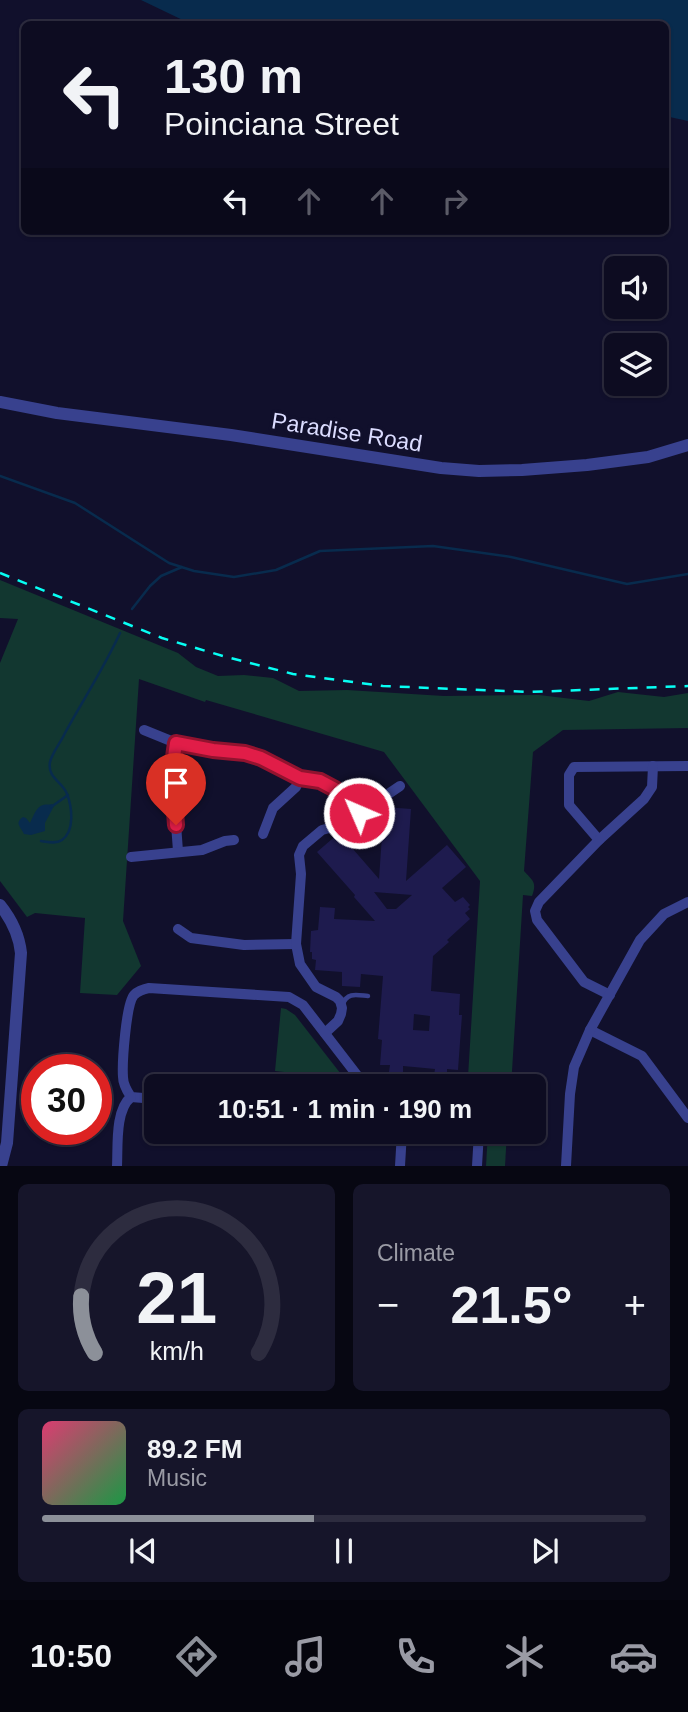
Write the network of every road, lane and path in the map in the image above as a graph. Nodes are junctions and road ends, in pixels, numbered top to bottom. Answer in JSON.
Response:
{"nodes":[{"id":1,"x":0,"y":402,"type":"edge"},
{"id":2,"x":688,"y":445,"type":"edge"},
{"id":3,"x":144,"y":730,"type":"dead end"},
{"id":4,"x":176,"y":743,"type":"junction"},
{"id":5,"x":653,"y":766,"type":"junction"},
{"id":6,"x":688,"y":766,"type":"edge"},
{"id":7,"x":300,"y":778,"type":"junction"},
{"id":8,"x":400,"y":786,"type":"dead end"},
{"id":9,"x":359,"y":813,"type":"junction"},
{"id":10,"x":263,"y":834,"type":"dead end"},
{"id":11,"x":234,"y":840,"type":"dead end"},
{"id":12,"x":599,"y":840,"type":"junction"},
{"id":13,"x":178,"y":851,"type":"junction"},
{"id":14,"x":131,"y":857,"type":"dead end"},
{"id":15,"x":688,"y":902,"type":"edge"},
{"id":16,"x":0,"y":905,"type":"edge"},
{"id":17,"x":178,"y":929,"type":"dead end"},
{"id":18,"x":296,"y":944,"type":"junction"},
{"id":19,"x":610,"y":995,"type":"junction"},
{"id":20,"x":368,"y":996,"type":"dead end"},
{"id":21,"x":342,"y":1008,"type":"junction"},
{"id":22,"x":590,"y":1030,"type":"junction"},
{"id":23,"x":325,"y":1033,"type":"junction"},
{"id":24,"x":356,"y":1074,"type":"edge"},
{"id":25,"x":6,"y":1078,"type":"edge"},
{"id":26,"x":131,"y":1097,"type":"junction"},
{"id":27,"x":144,"y":1098,"type":"edge"},
{"id":28,"x":688,"y":1118,"type":"edge"},
{"id":29,"x":401,"y":1144,"type":"edge"},
{"id":30,"x":478,"y":1144,"type":"edge"},
{"id":31,"x":1,"y":1166,"type":"edge"},
{"id":32,"x":117,"y":1166,"type":"edge"},
{"id":33,"x":400,"y":1166,"type":"edge"},
{"id":34,"x":477,"y":1166,"type":"edge"},
{"id":35,"x":566,"y":1166,"type":"edge"}],
"edges":[{"from":1,"to":2,"type":"street","name":"Paradise Road"},
{"from":3,"to":4,"type":"street"},
{"from":4,"to":7,"type":"street"},
{"from":4,"to":13,"type":"street"},
{"from":5,"to":6,"type":"street"},
{"from":5,"to":12,"type":"street"},
{"from":5,"to":12,"type":"street"},
{"from":7,"to":9,"type":"street"},
{"from":7,"to":10,"type":"street"},
{"from":8,"to":9,"type":"street"},
{"from":9,"to":18,"type":"street"},
{"from":11,"to":13,"type":"street"},
{"from":12,"to":19,"type":"street"},
{"from":13,"to":14,"type":"street"},
{"from":15,"to":19,"type":"street"},
{"from":16,"to":25,"type":"street"},
{"from":17,"to":18,"type":"street"},
{"from":18,"to":21,"type":"street"},
{"from":19,"to":22,"type":"street"},
{"from":20,"to":21,"type":"lane"},
{"from":21,"to":23,"type":"street"},
{"from":22,"to":28,"type":"street"},
{"from":22,"to":35,"type":"street"},
{"from":23,"to":24,"type":"street"},
{"from":23,"to":26,"type":"street"},
{"from":25,"to":31,"type":"street"},
{"from":26,"to":27,"type":"street"},
{"from":26,"to":32,"type":"street"},
{"from":29,"to":33,"type":"street"},
{"from":30,"to":34,"type":"street"}]}
